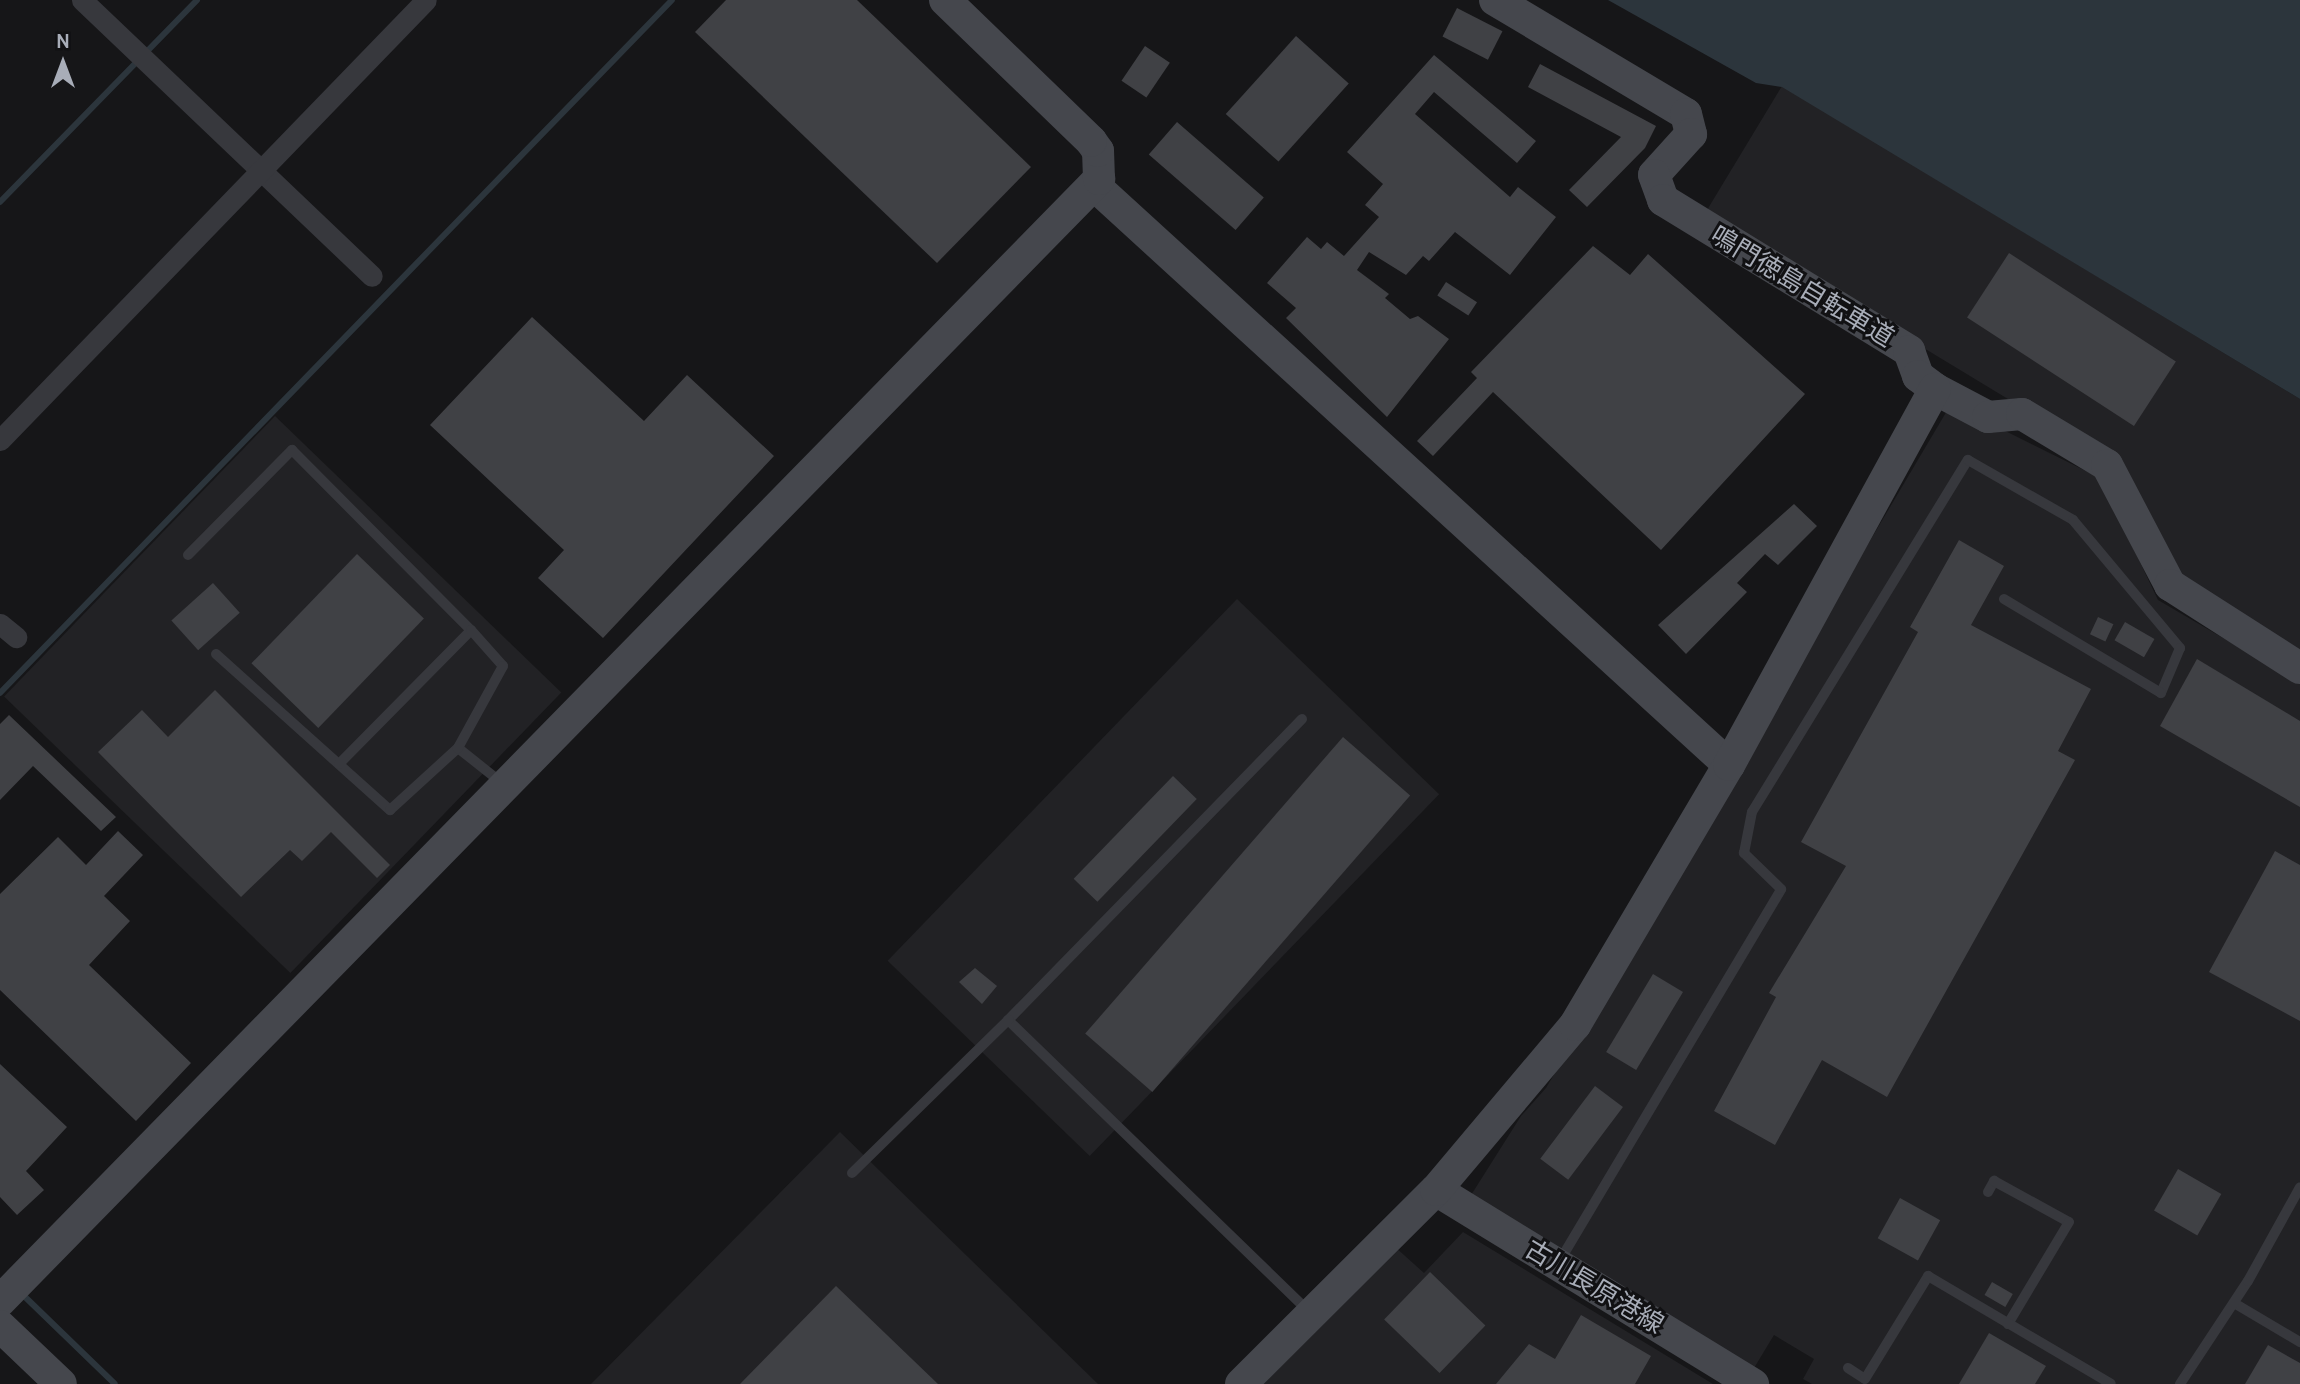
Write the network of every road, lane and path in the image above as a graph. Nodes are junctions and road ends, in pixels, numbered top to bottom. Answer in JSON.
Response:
{"nodes":[{"id":1,"x":82,"y":0,"type":"edge"},
{"id":2,"x":426,"y":0,"type":"edge"},
{"id":3,"x":945,"y":0,"type":"edge"},
{"id":4,"x":1495,"y":0,"type":"edge"},
{"id":5,"x":264,"y":173,"type":"junction"},
{"id":6,"x":1094,"y":186,"type":"junction"},
{"id":7,"x":372,"y":276,"type":"dead end"},
{"id":8,"x":1935,"y":389,"type":"junction"},
{"id":9,"x":0,"y":440,"type":"edge"},
{"id":10,"x":188,"y":555,"type":"dead end"},
{"id":11,"x":2004,"y":599,"type":"dead end"},
{"id":12,"x":471,"y":630,"type":"junction"},
{"id":13,"x":216,"y":654,"type":"dead end"},
{"id":14,"x":2300,"y":668,"type":"edge"},
{"id":15,"x":1302,"y":719,"type":"dead end"},
{"id":16,"x":458,"y":748,"type":"junction"},
{"id":17,"x":339,"y":764,"type":"junction"},
{"id":18,"x":1729,"y":765,"type":"junction"},
{"id":19,"x":505,"y":786,"type":"junction"},
{"id":20,"x":1008,"y":1020,"type":"junction"},
{"id":21,"x":852,"y":1173,"type":"dead end"},
{"id":22,"x":2300,"y":1187,"type":"edge"},
{"id":23,"x":1436,"y":1189,"type":"junction"},
{"id":24,"x":1988,"y":1192,"type":"dead end"},
{"id":25,"x":1558,"y":1264,"type":"junction"},
{"id":26,"x":3,"y":1298,"type":"edge"},
{"id":27,"x":2234,"y":1303,"type":"junction"},
{"id":28,"x":1311,"y":1314,"type":"junction"},
{"id":29,"x":2008,"y":1324,"type":"junction"},
{"id":30,"x":0,"y":1326,"type":"edge"},
{"id":31,"x":2300,"y":1342,"type":"edge"},
{"id":32,"x":1848,"y":1368,"type":"dead end"},
{"id":33,"x":61,"y":1384,"type":"edge"},
{"id":34,"x":1241,"y":1384,"type":"edge"},
{"id":35,"x":1753,"y":1384,"type":"edge"},
{"id":36,"x":2111,"y":1384,"type":"edge"},
{"id":37,"x":2180,"y":1384,"type":"edge"}],
"edges":[{"from":1,"to":5,"type":"street"},
{"from":2,"to":5,"type":"street"},
{"from":3,"to":6,"type":"street"},
{"from":4,"to":8,"type":"street","name":"鳴門徳島自転車道"},
{"from":5,"to":7,"type":"street"},
{"from":5,"to":9,"type":"street"},
{"from":6,"to":18,"type":"street"},
{"from":6,"to":19,"type":"street"},
{"from":8,"to":14,"type":"street","name":"鳴門徳島自転車道"},
{"from":8,"to":18,"type":"street"},
{"from":10,"to":12,"type":"lane"},
{"from":11,"to":25,"type":"lane"},
{"from":12,"to":16,"type":"lane"},
{"from":12,"to":17,"type":"lane"},
{"from":13,"to":17,"type":"lane"},
{"from":15,"to":20,"type":"lane"},
{"from":16,"to":17,"type":"lane"},
{"from":16,"to":19,"type":"lane"},
{"from":18,"to":23,"type":"street"},
{"from":19,"to":26,"type":"street"},
{"from":20,"to":21,"type":"lane"},
{"from":20,"to":28,"type":"lane"},
{"from":22,"to":27,"type":"lane"},
{"from":23,"to":25,"type":"street","name":"古川長原港線"},
{"from":23,"to":28,"type":"street"},
{"from":24,"to":29,"type":"lane"},
{"from":25,"to":35,"type":"street","name":"古川長原港線"},
{"from":27,"to":31,"type":"lane"},
{"from":27,"to":37,"type":"lane"},
{"from":28,"to":34,"type":"street"},
{"from":29,"to":32,"type":"lane"},
{"from":29,"to":36,"type":"lane"},
{"from":30,"to":33,"type":"street"}]}
